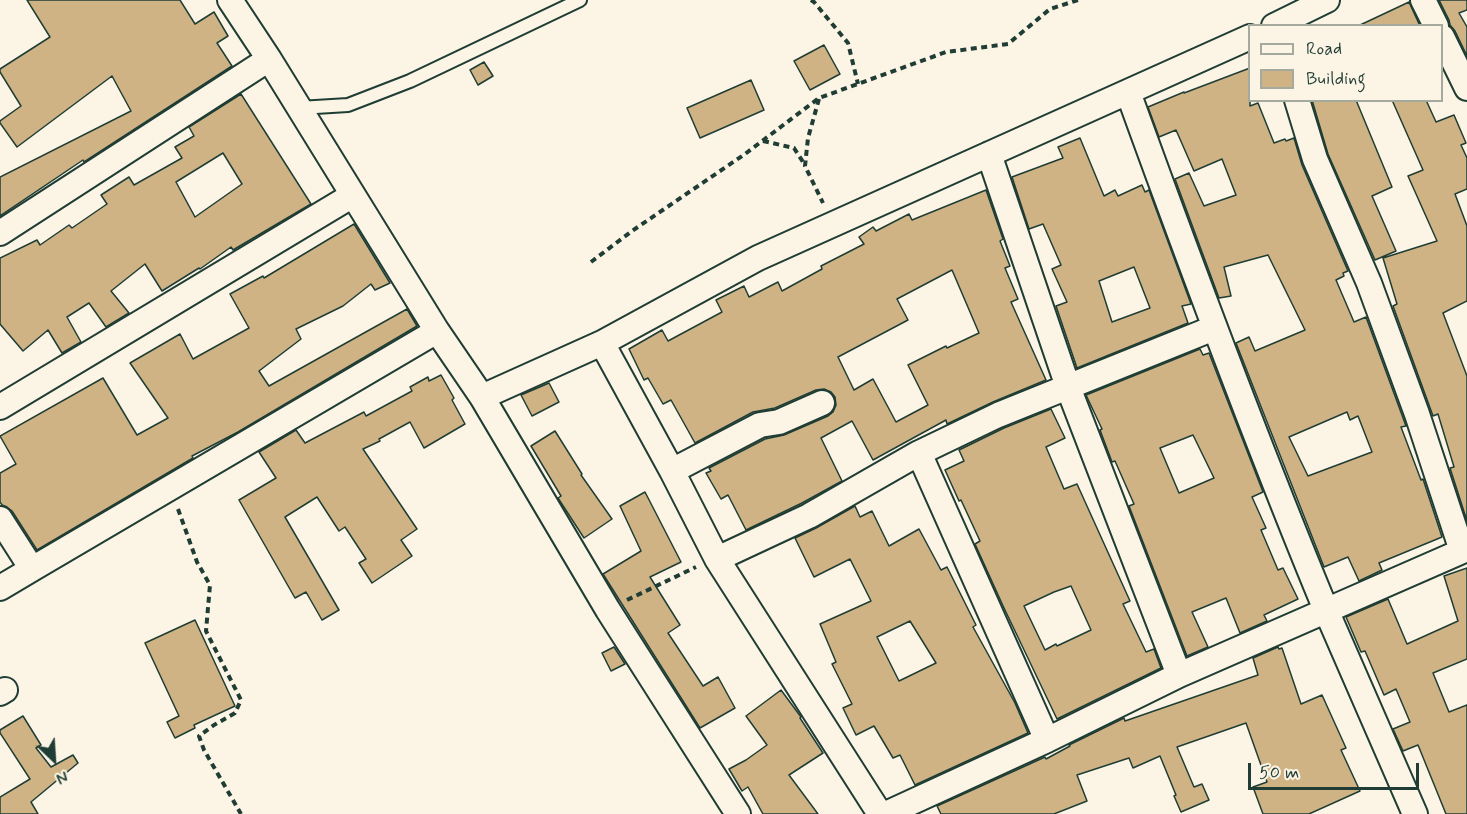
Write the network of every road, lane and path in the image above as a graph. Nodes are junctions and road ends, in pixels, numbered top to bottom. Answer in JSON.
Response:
{"nodes":[{"id":1,"x":230,"y":0,"type":"edge"},
{"id":2,"x":580,"y":0,"type":"edge"},
{"id":3,"x":811,"y":0,"type":"edge"},
{"id":4,"x":1078,"y":0,"type":"edge"},
{"id":5,"x":1327,"y":0,"type":"edge"},
{"id":6,"x":1423,"y":0,"type":"edge"},
{"id":7,"x":1278,"y":24,"type":"edge"},
{"id":8,"x":1435,"y":24,"type":"edge"},
{"id":9,"x":1248,"y":38,"type":"edge"},
{"id":10,"x":1443,"y":39,"type":"edge"},
{"id":11,"x":269,"y":59,"type":"junction"},
{"id":12,"x":858,"y":84,"type":"junction"},
{"id":13,"x":1467,"y":88,"type":"edge"},
{"id":14,"x":1128,"y":92,"type":"junction"},
{"id":15,"x":819,"y":98,"type":"junction"},
{"id":16,"x":1298,"y":102,"type":"edge"},
{"id":17,"x":299,"y":108,"type":"junction"},
{"id":18,"x":762,"y":141,"type":"junction"},
{"id":19,"x":989,"y":154,"type":"junction"},
{"id":20,"x":806,"y":166,"type":"junction"},
{"id":21,"x":353,"y":195,"type":"junction"},
{"id":22,"x":834,"y":224,"type":"junction"},
{"id":23,"x":0,"y":233,"type":"edge"},
{"id":24,"x":591,"y":262,"type":"dead end"},
{"id":25,"x":1214,"y":328,"type":"junction"},
{"id":26,"x":437,"y":331,"type":"junction"},
{"id":27,"x":602,"y":343,"type":"junction"},
{"id":28,"x":1068,"y":387,"type":"junction"},
{"id":29,"x":482,"y":397,"type":"junction"},
{"id":30,"x":822,"y":403,"type":"dead end"},
{"id":31,"x":0,"y":407,"type":"edge"},
{"id":32,"x":919,"y":453,"type":"junction"},
{"id":33,"x":672,"y":471,"type":"junction"},
{"id":34,"x":171,"y":489,"type":"junction"},
{"id":35,"x":0,"y":519,"type":"edge"},
{"id":36,"x":1464,"y":550,"type":"edge"},
{"id":37,"x":717,"y":559,"type":"junction"},
{"id":38,"x":32,"y":569,"type":"junction"},
{"id":39,"x":0,"y":588,"type":"edge"},
{"id":40,"x":608,"y":610,"type":"junction"},
{"id":41,"x":1326,"y":610,"type":"junction"},
{"id":42,"x":1179,"y":675,"type":"junction"},
{"id":43,"x":1047,"y":740,"type":"junction"},
{"id":44,"x":899,"y":811,"type":"edge"},
{"id":45,"x":241,"y":814,"type":"edge"},
{"id":46,"x":738,"y":814,"type":"edge"},
{"id":47,"x":880,"y":814,"type":"edge"},
{"id":48,"x":1415,"y":814,"type":"edge"}],
"edges":[{"from":1,"to":11,"type":"street"},
{"from":2,"to":17,"type":"lane"},
{"from":3,"to":12,"type":"path"},
{"from":4,"to":12,"type":"path"},
{"from":5,"to":7,"type":"street"},
{"from":6,"to":8,"type":"street"},
{"from":9,"to":14,"type":"street"},
{"from":10,"to":13,"type":"street"},
{"from":11,"to":17,"type":"street"},
{"from":11,"to":23,"type":"street"},
{"from":12,"to":15,"type":"path"},
{"from":14,"to":19,"type":"street"},
{"from":14,"to":25,"type":"street"},
{"from":15,"to":18,"type":"path"},
{"from":15,"to":20,"type":"path"},
{"from":16,"to":36,"type":"street"},
{"from":17,"to":21,"type":"street"},
{"from":18,"to":20,"type":"path"},
{"from":18,"to":24,"type":"path"},
{"from":19,"to":22,"type":"street"},
{"from":19,"to":28,"type":"street"},
{"from":20,"to":22,"type":"path"},
{"from":21,"to":26,"type":"street"},
{"from":21,"to":31,"type":"street"},
{"from":22,"to":27,"type":"street"},
{"from":25,"to":28,"type":"street"},
{"from":25,"to":41,"type":"street"},
{"from":26,"to":29,"type":"street"},
{"from":26,"to":34,"type":"street"},
{"from":27,"to":29,"type":"street"},
{"from":27,"to":33,"type":"street"},
{"from":28,"to":32,"type":"street"},
{"from":28,"to":42,"type":"street"},
{"from":29,"to":40,"type":"street"},
{"from":30,"to":33,"type":"street"},
{"from":32,"to":37,"type":"street"},
{"from":32,"to":43,"type":"street"},
{"from":33,"to":37,"type":"street"},
{"from":34,"to":38,"type":"street"},
{"from":34,"to":45,"type":"path"},
{"from":35,"to":38,"type":"street"},
{"from":36,"to":41,"type":"street"},
{"from":37,"to":40,"type":"path"},
{"from":37,"to":47,"type":"street"},
{"from":38,"to":39,"type":"street"},
{"from":40,"to":46,"type":"street"},
{"from":41,"to":42,"type":"street"},
{"from":41,"to":48,"type":"street"},
{"from":42,"to":43,"type":"street"},
{"from":43,"to":44,"type":"street"}]}
